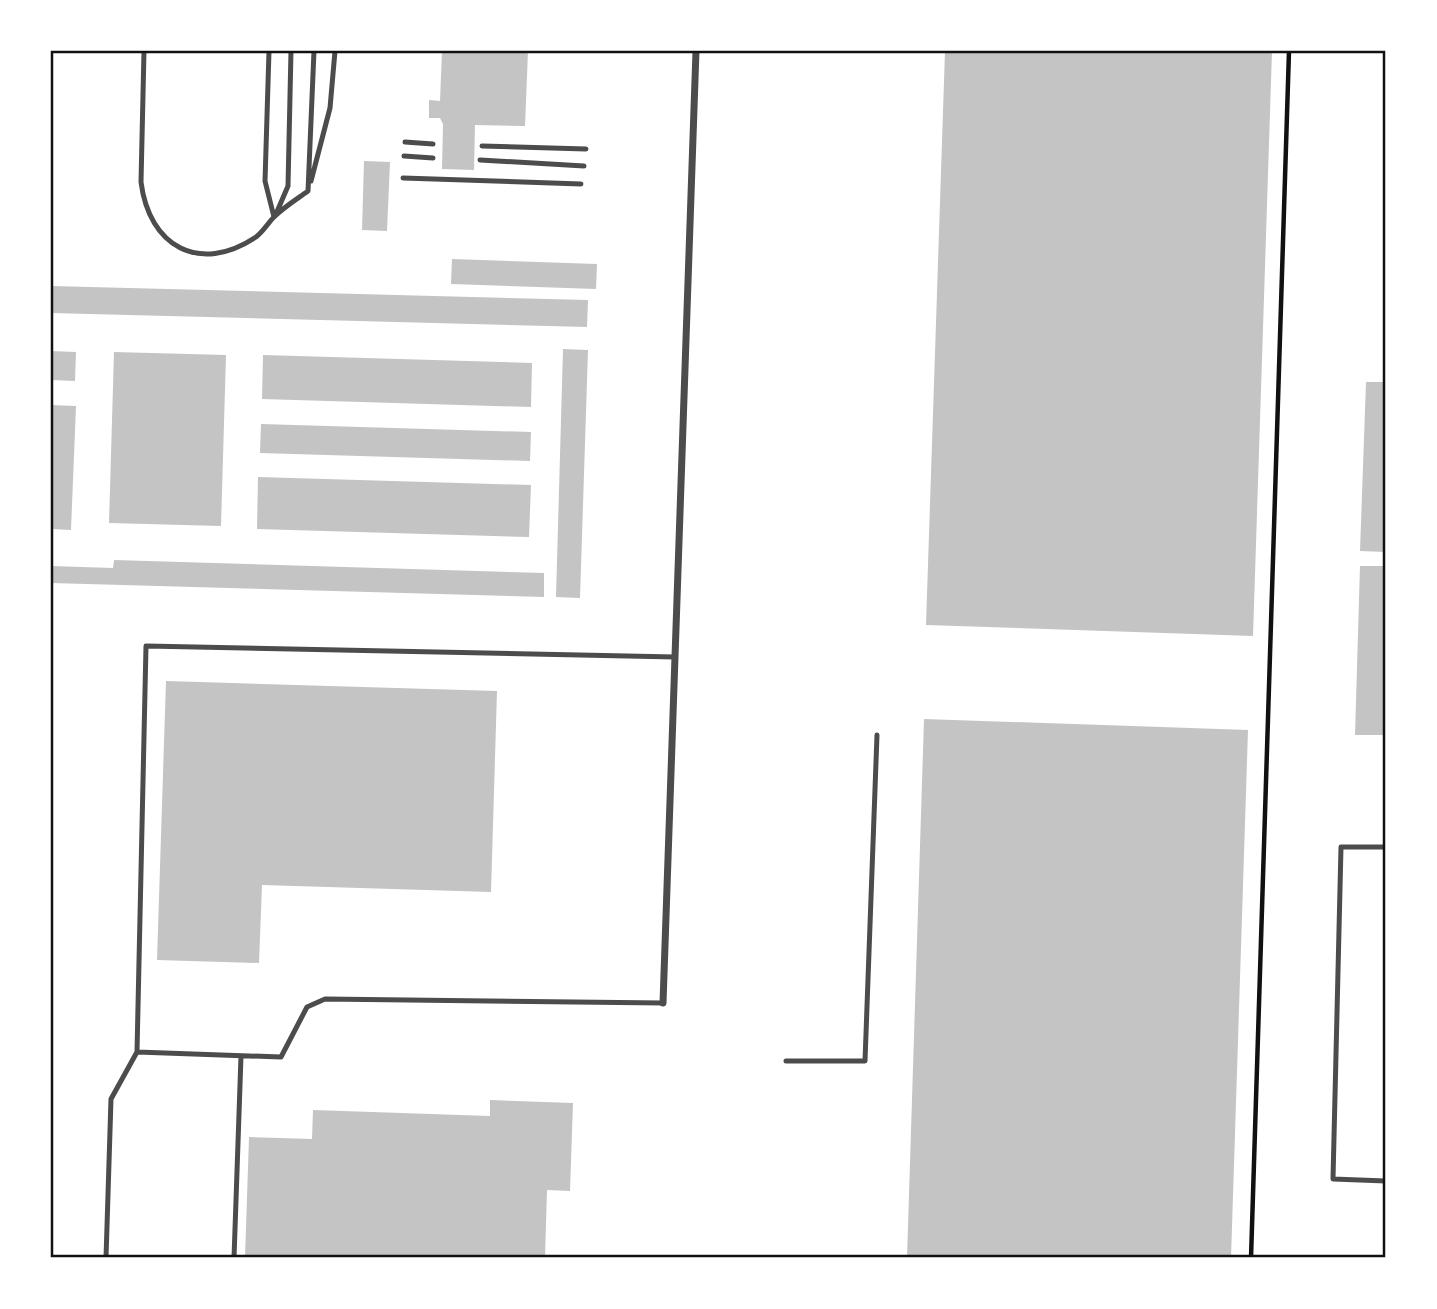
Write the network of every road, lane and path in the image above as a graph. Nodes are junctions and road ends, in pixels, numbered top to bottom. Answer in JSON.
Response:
{"nodes":[{"id":1,"x":144,"y":51,"type":"edge"},
{"id":2,"x":269,"y":51,"type":"edge"},
{"id":3,"x":291,"y":51,"type":"edge"},
{"id":4,"x":314,"y":51,"type":"edge"},
{"id":5,"x":335,"y":51,"type":"edge"},
{"id":6,"x":696,"y":51,"type":"edge"},
{"id":7,"x":1289,"y":51,"type":"edge"},
{"id":8,"x":405,"y":142,"type":"dead end"},
{"id":9,"x":433,"y":144,"type":"dead end"},
{"id":10,"x":482,"y":146,"type":"dead end"},
{"id":11,"x":586,"y":149,"type":"dead end"},
{"id":12,"x":404,"y":156,"type":"dead end"},
{"id":13,"x":433,"y":158,"type":"dead end"},
{"id":14,"x":480,"y":160,"type":"dead end"},
{"id":15,"x":583,"y":166,"type":"dead end"},
{"id":16,"x":403,"y":178,"type":"dead end"},
{"id":17,"x":581,"y":184,"type":"dead end"},
{"id":18,"x":308,"y":191,"type":"junction"},
{"id":19,"x":274,"y":217,"type":"junction"},
{"id":20,"x":675,"y":657,"type":"junction"},
{"id":21,"x":877,"y":735,"type":"dead end"},
{"id":22,"x":1386,"y":847,"type":"edge"},
{"id":23,"x":663,"y":1003,"type":"joint"},
{"id":24,"x":137,"y":1052,"type":"junction"},
{"id":25,"x":241,"y":1056,"type":"junction"},
{"id":26,"x":786,"y":1061,"type":"dead end"},
{"id":27,"x":1386,"y":1181,"type":"edge"},
{"id":28,"x":106,"y":1258,"type":"edge"},
{"id":29,"x":234,"y":1258,"type":"edge"},
{"id":30,"x":1251,"y":1258,"type":"edge"}],
"edges":[{"from":1,"to":19,"type":"lane"},
{"from":2,"to":19,"type":"lane"},
{"from":3,"to":19,"type":"lane"},
{"from":4,"to":18,"type":"lane"},
{"from":5,"to":18,"type":"lane"},
{"from":6,"to":20,"type":"street"},
{"from":7,"to":30,"type":"path"},
{"from":8,"to":9,"type":"lane"},
{"from":10,"to":11,"type":"lane"},
{"from":12,"to":13,"type":"lane"},
{"from":14,"to":15,"type":"lane"},
{"from":16,"to":17,"type":"lane"},
{"from":18,"to":19,"type":"lane"},
{"from":20,"to":23,"type":"street"},
{"from":20,"to":24,"type":"lane"},
{"from":21,"to":26,"type":"lane"},
{"from":22,"to":27,"type":"lane"},
{"from":23,"to":25,"type":"lane"},
{"from":24,"to":25,"type":"lane"},
{"from":24,"to":28,"type":"lane"},
{"from":25,"to":29,"type":"lane"}]}
